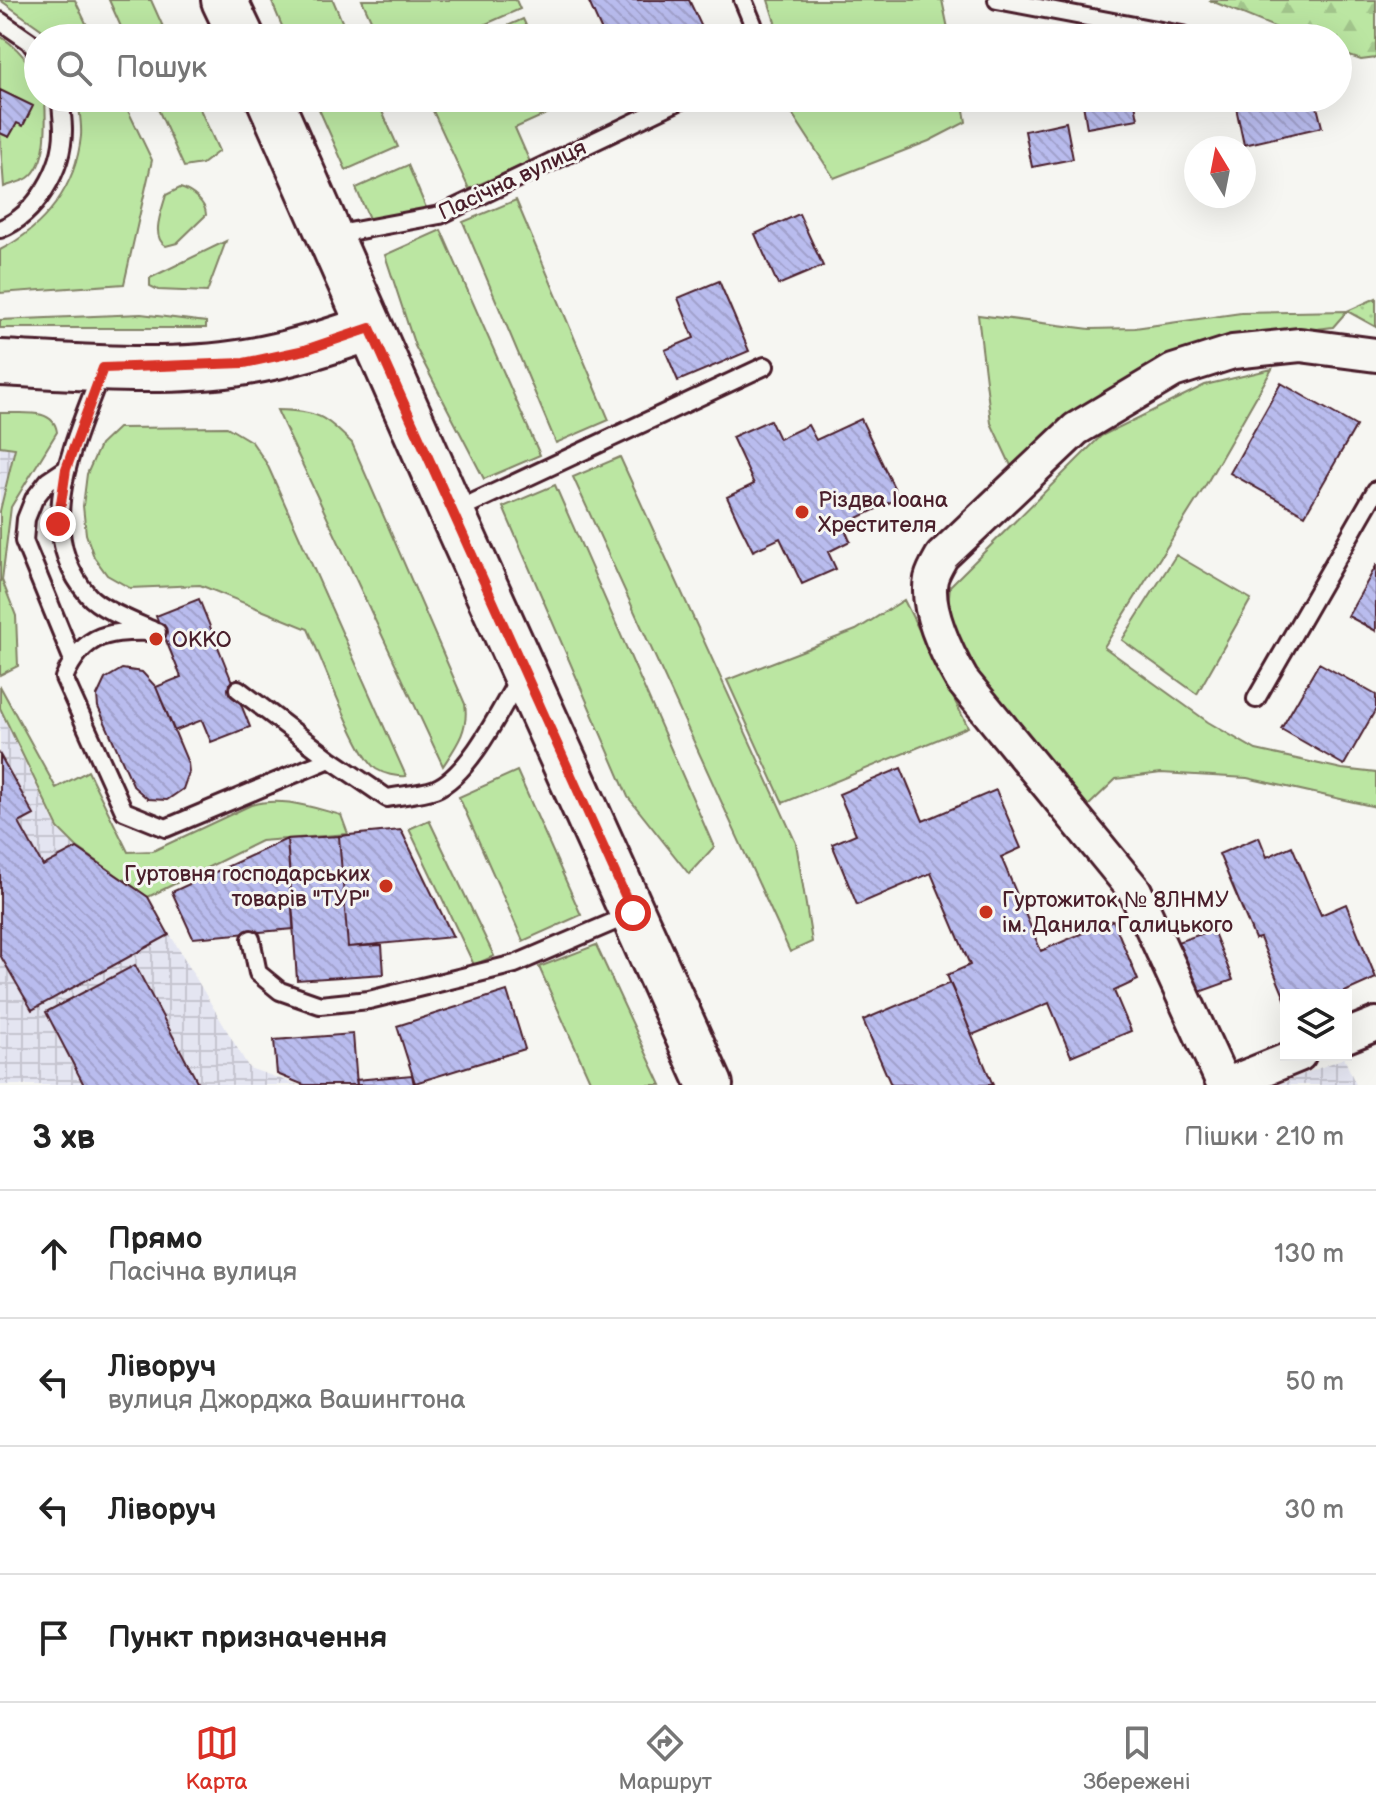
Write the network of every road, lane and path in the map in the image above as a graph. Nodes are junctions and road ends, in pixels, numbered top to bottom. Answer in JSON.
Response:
{"nodes":[{"id":1,"x":224,"y":0,"type":"edge"},
{"id":2,"x":743,"y":0,"type":"edge"},
{"id":3,"x":997,"y":0,"type":"edge"},
{"id":4,"x":0,"y":21,"type":"edge"},
{"id":5,"x":235,"y":24,"type":"edge"},
{"id":6,"x":753,"y":24,"type":"edge"},
{"id":7,"x":1124,"y":24,"type":"edge"},
{"id":8,"x":24,"y":38,"type":"edge"},
{"id":9,"x":62,"y":112,"type":"edge"},
{"id":10,"x":275,"y":112,"type":"edge"},
{"id":11,"x":656,"y":112,"type":"edge"},
{"id":12,"x":0,"y":229,"type":"edge"},
{"id":13,"x":332,"y":236,"type":"junction"},
{"id":14,"x":370,"y":328,"type":"junction"},
{"id":15,"x":1376,"y":355,"type":"edge"},
{"id":16,"x":0,"y":363,"type":"edge"},
{"id":17,"x":765,"y":366,"type":"dead end"},
{"id":18,"x":103,"y":368,"type":"junction"},
{"id":19,"x":66,"y":469,"type":"junction"},
{"id":20,"x":1376,"y":490,"type":"edge"},
{"id":21,"x":452,"y":513,"type":"junction"},
{"id":22,"x":72,"y":658,"type":"junction"},
{"id":23,"x":523,"y":671,"type":"junction"},
{"id":24,"x":238,"y":689,"type":"dead end"},
{"id":25,"x":1256,"y":699,"type":"dead end"},
{"id":26,"x":330,"y":759,"type":"junction"},
{"id":27,"x":633,"y":913,"type":"junction"},
{"id":28,"x":251,"y":939,"type":"dead end"},
{"id":29,"x":1376,"y":1024,"type":"edge"},
{"id":30,"x":1352,"y":1034,"type":"edge"},
{"id":31,"x":1284,"y":1061,"type":"edge"},
{"id":32,"x":710,"y":1085,"type":"edge"},
{"id":33,"x":1225,"y":1085,"type":"edge"}],
"edges":[{"from":1,"to":5,"type":"main road"},
{"from":2,"to":6,"type":"lane"},
{"from":3,"to":7,"type":"lane"},
{"from":4,"to":8,"type":"lane"},
{"from":9,"to":12,"type":"lane"},
{"from":10,"to":13,"type":"main road"},
{"from":11,"to":13,"type":"lane","name":"Пасічна вулиця"},
{"from":13,"to":14,"type":"main road"},
{"from":14,"to":18,"type":"main road"},
{"from":14,"to":21,"type":"main road"},
{"from":15,"to":33,"type":"street"},
{"from":16,"to":18,"type":"main road"},
{"from":17,"to":21,"type":"lane"},
{"from":18,"to":19,"type":"lane"},
{"from":19,"to":22,"type":"lane"},
{"from":19,"to":22,"type":"lane"},
{"from":20,"to":25,"type":"lane"},
{"from":21,"to":23,"type":"main road"},
{"from":22,"to":26,"type":"lane"},
{"from":23,"to":26,"type":"lane"},
{"from":23,"to":27,"type":"main road"},
{"from":24,"to":26,"type":"lane"},
{"from":27,"to":28,"type":"lane"},
{"from":27,"to":32,"type":"main road"},
{"from":29,"to":30,"type":"street"},
{"from":31,"to":33,"type":"street"}]}
